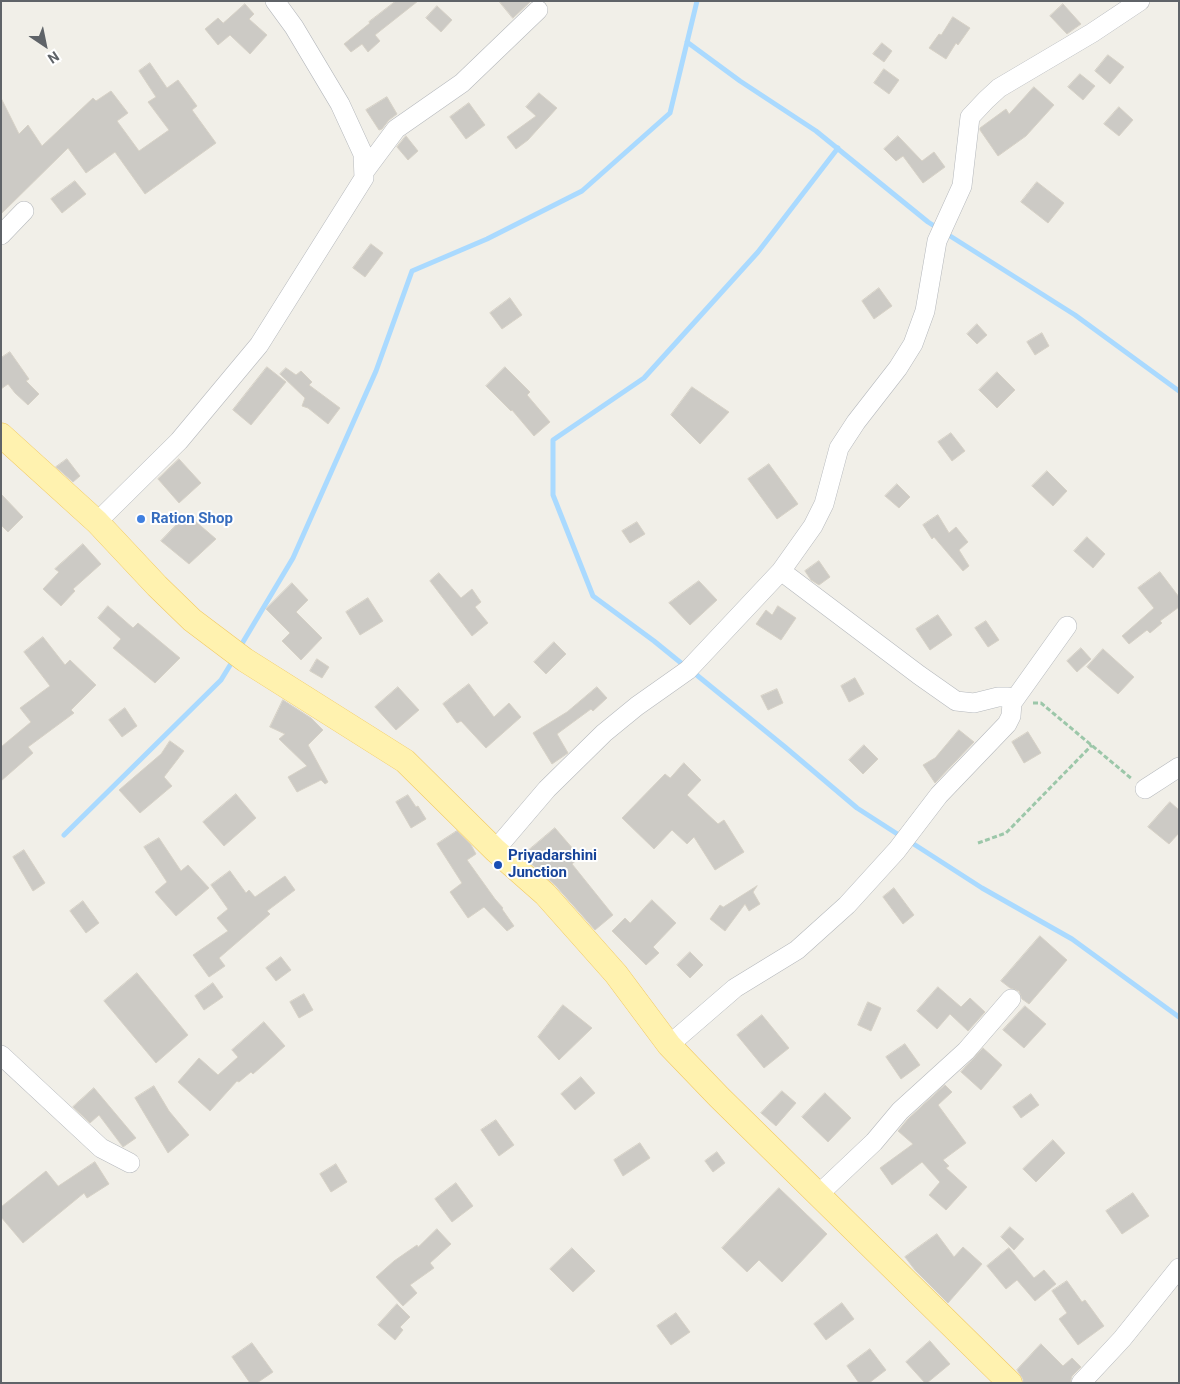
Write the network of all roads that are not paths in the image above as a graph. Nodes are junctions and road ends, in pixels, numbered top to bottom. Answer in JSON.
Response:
{"nodes":[{"id":1,"x":275,"y":1,"type":"edge"},
{"id":2,"x":1140,"y":1,"type":"edge"},
{"id":3,"x":538,"y":10,"type":"dead end"},
{"id":4,"x":364,"y":172,"type":"junction"},
{"id":5,"x":24,"y":211,"type":"dead end"},
{"id":6,"x":1,"y":235,"type":"edge"},
{"id":7,"x":1,"y":435,"type":"edge"},
{"id":8,"x":97,"y":522,"type":"junction"},
{"id":9,"x":781,"y":571,"type":"junction"},
{"id":10,"x":1067,"y":626,"type":"dead end"},
{"id":11,"x":1012,"y":703,"type":"junction"},
{"id":12,"x":1179,"y":767,"type":"edge"},
{"id":13,"x":1145,"y":789,"type":"road end"},
{"id":14,"x":495,"y":850,"type":"junction"},
{"id":15,"x":1011,"y":999,"type":"dead end"},
{"id":16,"x":669,"y":1045,"type":"junction"},
{"id":17,"x":1,"y":1055,"type":"edge"},
{"id":18,"x":130,"y":1163,"type":"dead end"},
{"id":19,"x":819,"y":1194,"type":"junction"},
{"id":20,"x":1179,"y":1268,"type":"edge"},
{"id":21,"x":1010,"y":1383,"type":"edge"},
{"id":22,"x":1081,"y":1383,"type":"edge"}],
"edges":[{"from":1,"to":4,"type":"street"},
{"from":2,"to":9,"type":"street"},
{"from":3,"to":4,"type":"street"},
{"from":4,"to":8,"type":"street"},
{"from":5,"to":6,"type":"street"},
{"from":7,"to":8,"type":"main road"},
{"from":8,"to":14,"type":"main road"},
{"from":9,"to":11,"type":"street"},
{"from":9,"to":14,"type":"street"},
{"from":10,"to":11,"type":"street"},
{"from":11,"to":16,"type":"street"},
{"from":12,"to":13,"type":"street"},
{"from":14,"to":16,"type":"main road"},
{"from":15,"to":19,"type":"street"},
{"from":16,"to":19,"type":"main road"},
{"from":17,"to":18,"type":"street"},
{"from":19,"to":21,"type":"main road"},
{"from":20,"to":22,"type":"street"}]}
